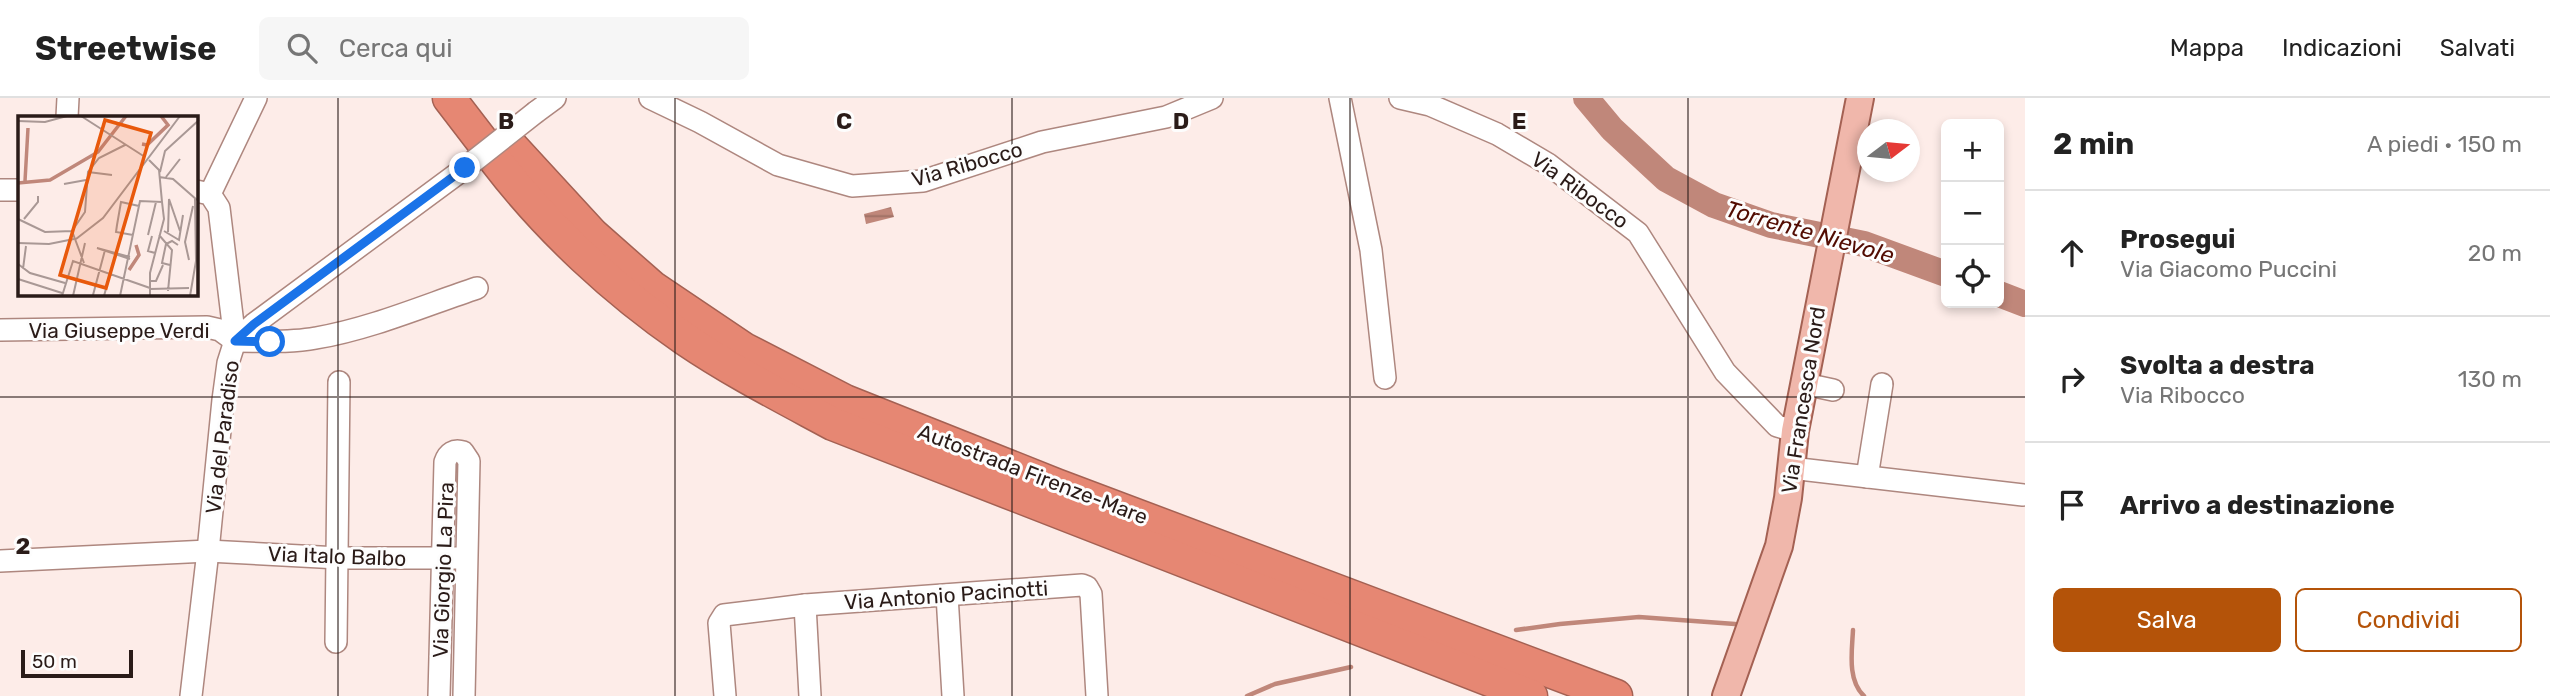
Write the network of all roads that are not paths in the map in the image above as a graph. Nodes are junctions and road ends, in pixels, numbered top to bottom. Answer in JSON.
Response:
{"nodes":[{"id":1,"x":68,"y":98,"type":"edge"},
{"id":2,"x":256,"y":98,"type":"edge"},
{"id":3,"x":449,"y":98,"type":"edge"},
{"id":4,"x":476,"y":98,"type":"edge"},
{"id":5,"x":555,"y":98,"type":"edge"},
{"id":6,"x":650,"y":98,"type":"edge"},
{"id":7,"x":1212,"y":98,"type":"edge"},
{"id":8,"x":1340,"y":98,"type":"edge"},
{"id":9,"x":1400,"y":98,"type":"edge"},
{"id":10,"x":1855,"y":99,"type":"edge"},
{"id":11,"x":67,"y":116,"type":"edge"},
{"id":12,"x":497,"y":144,"type":"junction"},
{"id":13,"x":0,"y":190,"type":"edge"},
{"id":14,"x":18,"y":190,"type":"edge"},
{"id":15,"x":203,"y":192,"type":"edge"},
{"id":16,"x":478,"y":288,"type":"dead end"},
{"id":17,"x":0,"y":330,"type":"edge"},
{"id":18,"x":235,"y":341,"type":"junction"},
{"id":19,"x":1385,"y":378,"type":"dead end"},
{"id":20,"x":339,"y":382,"type":"dead end"},
{"id":21,"x":1805,"y":384,"type":"junction"},
{"id":22,"x":1882,"y":384,"type":"dead end"},
{"id":23,"x":1833,"y":390,"type":"dead end"},
{"id":24,"x":1795,"y":430,"type":"junction"},
{"id":25,"x":1791,"y":468,"type":"junction"},
{"id":26,"x":1867,"y":477,"type":"junction"},
{"id":27,"x":2023,"y":495,"type":"dead end"},
{"id":28,"x":208,"y":551,"type":"junction"},
{"id":29,"x":339,"y":558,"type":"junction"},
{"id":30,"x":442,"y":558,"type":"junction"},
{"id":31,"x":466,"y":558,"type":"junction"},
{"id":32,"x":0,"y":561,"type":"edge"},
{"id":33,"x":947,"y":595,"type":"junction"},
{"id":34,"x":805,"y":606,"type":"junction"},
{"id":35,"x":336,"y":642,"type":"dead end"},
{"id":36,"x":191,"y":696,"type":"edge"},
{"id":37,"x":439,"y":696,"type":"edge"},
{"id":38,"x":464,"y":696,"type":"edge"},
{"id":39,"x":724,"y":696,"type":"edge"},
{"id":40,"x":810,"y":696,"type":"edge"},
{"id":41,"x":953,"y":696,"type":"edge"},
{"id":42,"x":1097,"y":696,"type":"edge"},
{"id":43,"x":1531,"y":696,"type":"edge"},
{"id":44,"x":1616,"y":696,"type":"edge"},
{"id":45,"x":1726,"y":696,"type":"edge"}],
"edges":[{"from":1,"to":11,"type":"street"},
{"from":2,"to":15,"type":"street"},
{"from":3,"to":12,"type":"highway","name":"Autostrada Firenze-Mare"},
{"from":4,"to":12,"type":"highway","name":"Autostrada Firenze-Mare"},
{"from":5,"to":18,"type":"street","bridge":true},
{"from":6,"to":7,"type":"street","name":"Via Ribocco"},
{"from":8,"to":19,"type":"street"},
{"from":9,"to":24,"type":"street","name":"Via Ribocco"},
{"from":10,"to":21,"type":"main road","name":"Via Francesca Nord"},
{"from":12,"to":43,"type":"highway","name":"Autostrada Firenze-Mare"},
{"from":12,"to":44,"type":"highway","name":"Autostrada Firenze-Mare"},
{"from":13,"to":14,"type":"street"},
{"from":15,"to":18,"type":"street","name":"Via del Paradiso"},
{"from":16,"to":18,"type":"street"},
{"from":17,"to":18,"type":"street","name":"Via Giuseppe Verdi"},
{"from":18,"to":28,"type":"street","name":"Via del Paradiso"},
{"from":20,"to":29,"type":"street"},
{"from":21,"to":23,"type":"street"},
{"from":21,"to":24,"type":"main road","name":"Via Francesca Nord"},
{"from":22,"to":26,"type":"street"},
{"from":24,"to":25,"type":"main road","name":"Via Francesca Nord"},
{"from":25,"to":26,"type":"street"},
{"from":25,"to":45,"type":"main road","name":"Via Francesca Nord"},
{"from":26,"to":27,"type":"street"},
{"from":28,"to":29,"type":"street","name":"Via Italo Balbo"},
{"from":28,"to":32,"type":"street","name":"Via Italo Balbo"},
{"from":28,"to":36,"type":"street","name":"Via del Paradiso"},
{"from":29,"to":30,"type":"street","name":"Via Italo Balbo"},
{"from":29,"to":35,"type":"street"},
{"from":30,"to":31,"type":"street","name":"Via Italo Balbo"},
{"from":30,"to":31,"type":"street","name":"Via Giorgio La Pira"},
{"from":30,"to":37,"type":"street","name":"Via Giorgio La Pira"},
{"from":31,"to":38,"type":"street","name":"Via Giorgio La Pira"},
{"from":33,"to":34,"type":"street","name":"Via Antonio Pacinotti"},
{"from":33,"to":41,"type":"street"},
{"from":33,"to":42,"type":"street","name":"Via Antonio Pacinotti"},
{"from":34,"to":39,"type":"street","name":"Via Antonio Pacinotti"},
{"from":34,"to":40,"type":"street"}]}
